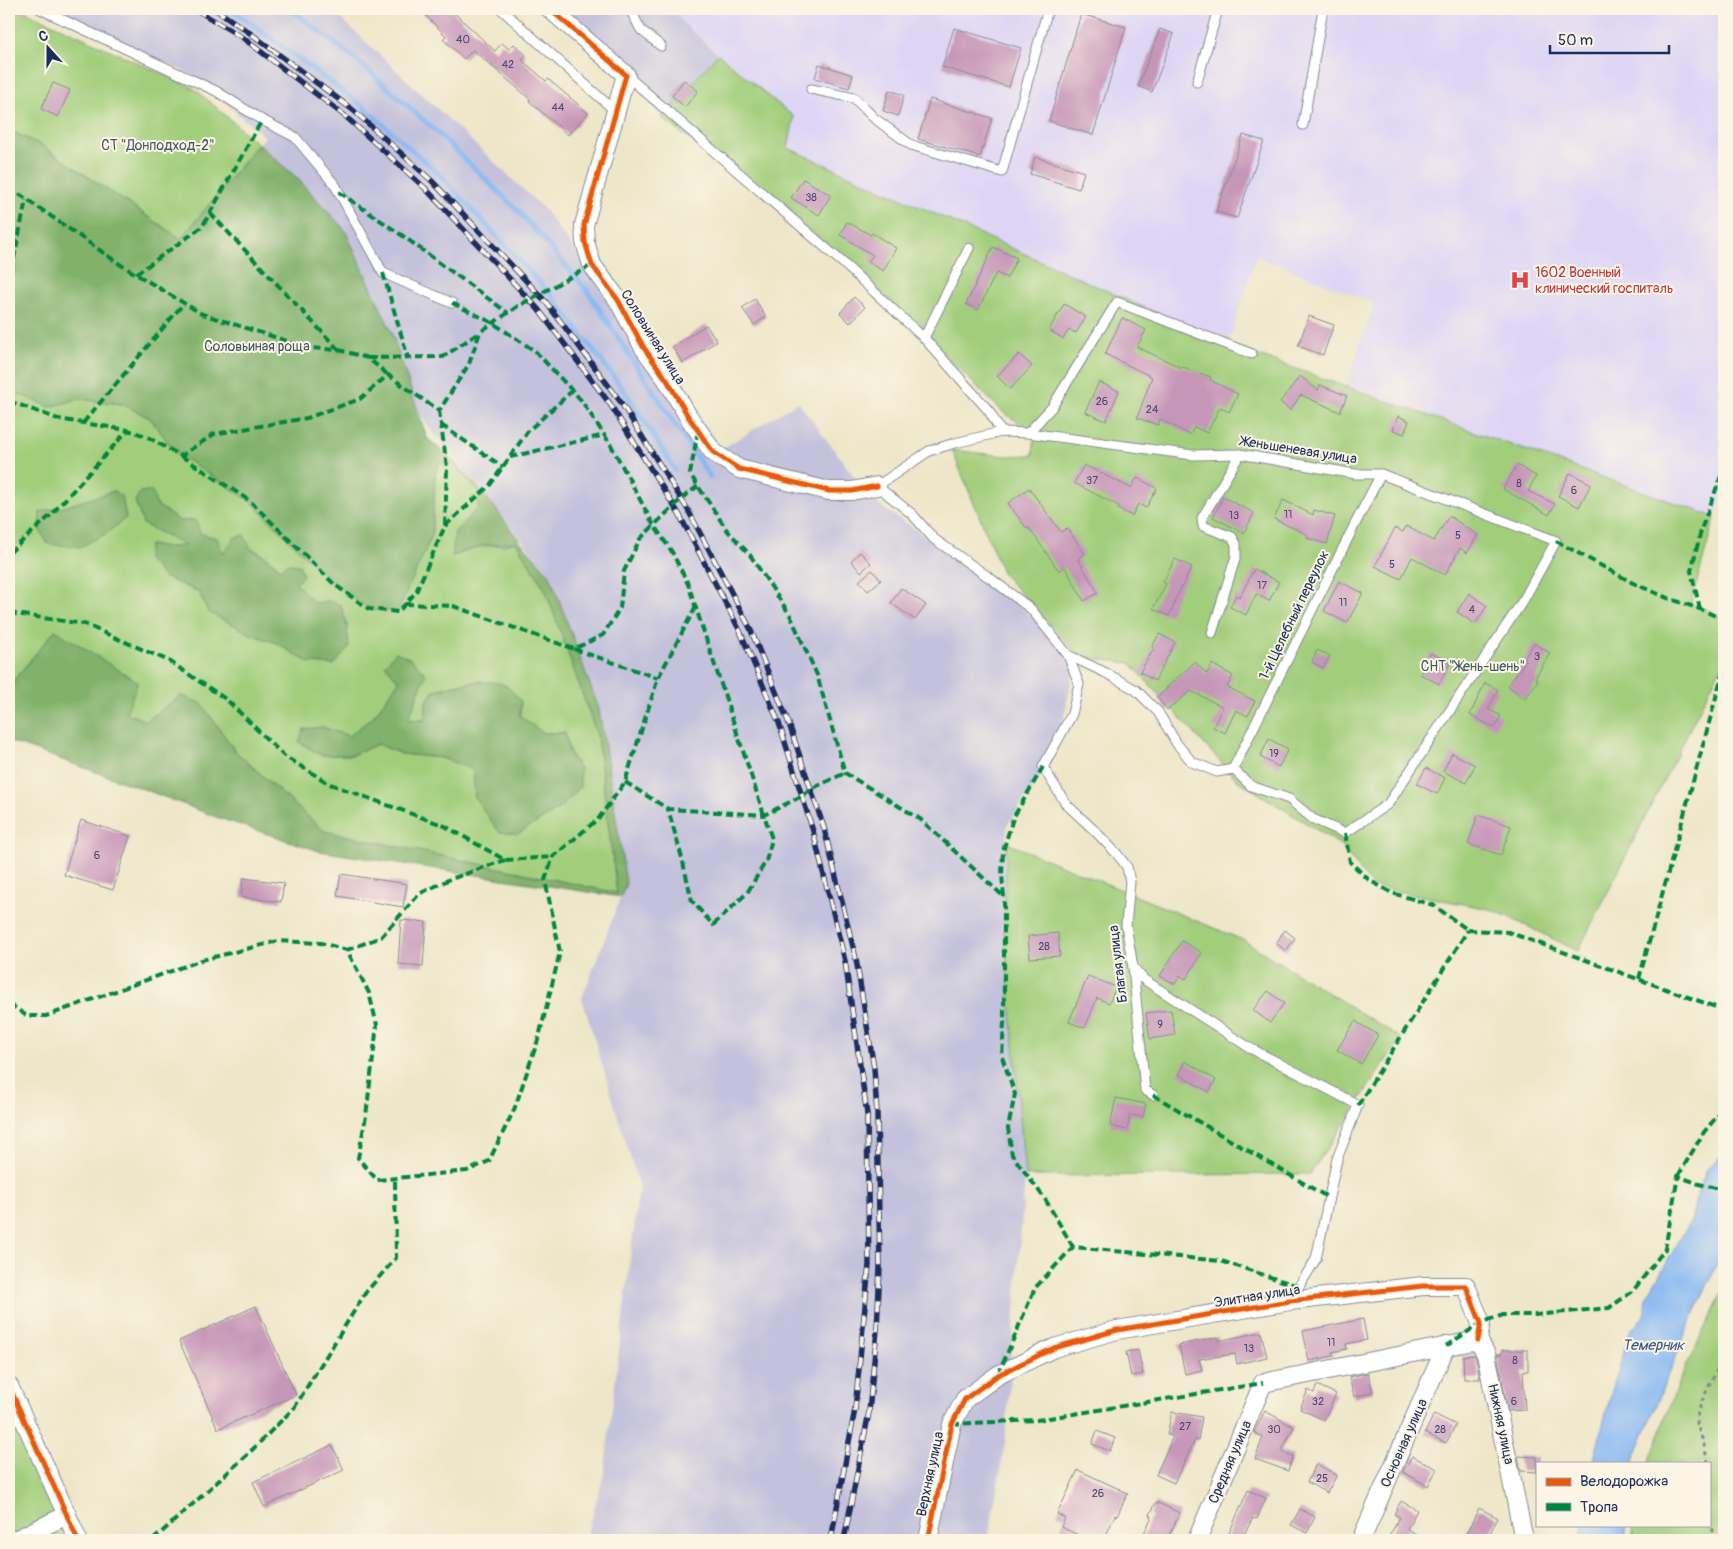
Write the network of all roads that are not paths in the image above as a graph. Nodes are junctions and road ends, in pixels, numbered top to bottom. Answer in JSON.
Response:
{"nodes":[{"id":1,"x":40,"y":9,"type":"edge"},
{"id":2,"x":502,"y":9,"type":"edge"},
{"id":3,"x":550,"y":9,"type":"edge"},
{"id":4,"x":628,"y":9,"type":"edge"},
{"id":5,"x":1048,"y":9,"type":"edge"},
{"id":6,"x":1218,"y":9,"type":"edge"},
{"id":7,"x":1324,"y":9,"type":"edge"},
{"id":8,"x":660,"y":46,"type":"dead end"},
{"id":9,"x":626,"y":75,"type":"junction"},
{"id":10,"x":1197,"y":82,"type":"dead end"},
{"id":11,"x":811,"y":89,"type":"dead end"},
{"id":12,"x":616,"y":111,"type":"junction"},
{"id":13,"x":1303,"y":125,"type":"dead end"},
{"id":14,"x":969,"y":248,"type":"dead end"},
{"id":15,"x":452,"y":303,"type":"dead end"},
{"id":16,"x":924,"y":338,"type":"junction"},
{"id":17,"x":1252,"y":354,"type":"dead end"},
{"id":18,"x":1002,"y":432,"type":"junction"},
{"id":19,"x":1028,"y":433,"type":"junction"},
{"id":20,"x":1240,"y":454,"type":"junction"},
{"id":21,"x":1382,"y":474,"type":"junction"},
{"id":22,"x":877,"y":486,"type":"junction"},
{"id":23,"x":1212,"y":633,"type":"dead end"},
{"id":24,"x":1068,"y":655,"type":"junction"},
{"id":25,"x":1233,"y":769,"type":"junction"},
{"id":26,"x":1133,"y":967,"type":"junction"},
{"id":27,"x":1154,"y":1095,"type":"dead end"},
{"id":28,"x":1290,"y":1301,"type":"junction"},
{"id":29,"x":1478,"y":1340,"type":"junction"},
{"id":30,"x":1446,"y":1346,"type":"junction"},
{"id":31,"x":1054,"y":1348,"type":"joint"},
{"id":32,"x":9,"y":1386,"type":"edge"},
{"id":33,"x":67,"y":1516,"type":"junction"},
{"id":34,"x":15,"y":1540,"type":"edge"},
{"id":35,"x":78,"y":1540,"type":"edge"},
{"id":36,"x":928,"y":1540,"type":"edge"},
{"id":37,"x":1197,"y":1540,"type":"edge"},
{"id":38,"x":1361,"y":1540,"type":"edge"},
{"id":39,"x":1524,"y":1540,"type":"edge"}],
"edges":[{"from":1,"to":15,"type":"lane"},
{"from":2,"to":12,"type":"lane"},
{"from":3,"to":9,"type":"street"},
{"from":4,"to":8,"type":"lane"},
{"from":5,"to":11,"type":"lane"},
{"from":6,"to":10,"type":"lane"},
{"from":7,"to":13,"type":"lane"},
{"from":9,"to":12,"type":"street","name":"Соловьиная улица"},
{"from":9,"to":16,"type":"lane"},
{"from":12,"to":22,"type":"street","name":"Соловьиная улица"},
{"from":14,"to":16,"type":"lane"},
{"from":16,"to":18,"type":"lane"},
{"from":17,"to":19,"type":"lane"},
{"from":18,"to":19,"type":"lane","name":"Соловьиная улица"},
{"from":18,"to":22,"type":"lane","name":"Соловьиная улица"},
{"from":19,"to":20,"type":"lane","name":"Женьшеневая улица"},
{"from":20,"to":21,"type":"lane","name":"Женьшеневая улица"},
{"from":20,"to":23,"type":"lane"},
{"from":21,"to":25,"type":"lane","name":"1-й Целебный переулок"},
{"from":21,"to":25,"type":"lane","name":"Женьшеневая улица"},
{"from":22,"to":24,"type":"lane"},
{"from":24,"to":25,"type":"lane"},
{"from":24,"to":26,"type":"lane","name":"Благая улица"},
{"from":26,"to":27,"type":"lane","name":"Благая улица"},
{"from":26,"to":28,"type":"lane"},
{"from":28,"to":29,"type":"street","name":"Элитная улица"},
{"from":28,"to":31,"type":"street","name":"Элитная улица"},
{"from":29,"to":30,"type":"street"},
{"from":29,"to":39,"type":"street","name":"Нижняя улица"},
{"from":30,"to":37,"type":"street","name":"Средняя улица"},
{"from":30,"to":38,"type":"street","name":"Основная улица"},
{"from":31,"to":36,"type":"street","name":"Верхняя улица"},
{"from":32,"to":33,"type":"street"},
{"from":33,"to":34,"type":"street"},
{"from":33,"to":35,"type":"street"}]}
